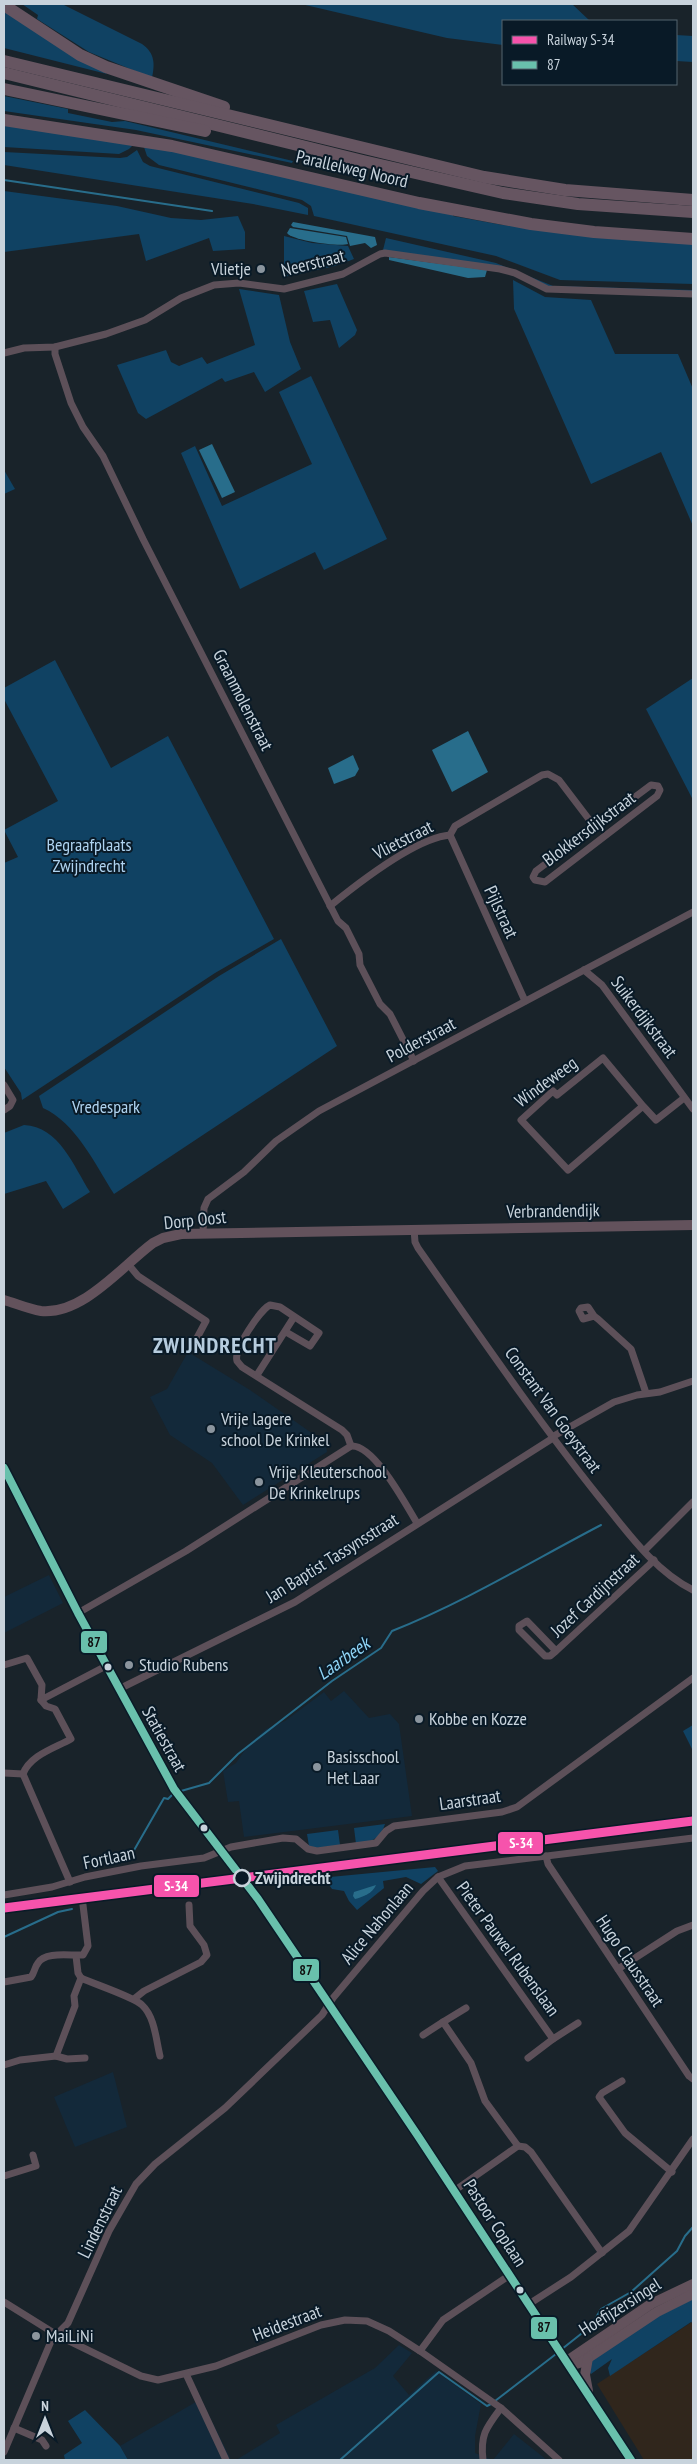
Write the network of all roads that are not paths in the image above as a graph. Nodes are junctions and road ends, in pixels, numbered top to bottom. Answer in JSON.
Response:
{"nodes":[{"id":1,"x":4,"y":5,"type":"edge"},
{"id":2,"x":4,"y":62,"type":"edge"},
{"id":3,"x":4,"y":73,"type":"edge"},
{"id":4,"x":4,"y":89,"type":"edge"},
{"id":5,"x":4,"y":114,"type":"edge"},
{"id":6,"x":4,"y":120,"type":"edge"},
{"id":7,"x":286,"y":136,"type":"junction"},
{"id":8,"x":693,"y":200,"type":"edge"},
{"id":9,"x":693,"y":212,"type":"edge"},
{"id":10,"x":693,"y":231,"type":"edge"},
{"id":11,"x":693,"y":239,"type":"edge"},
{"id":12,"x":693,"y":294,"type":"edge"},
{"id":13,"x":55,"y":347,"type":"junction"},
{"id":14,"x":4,"y":353,"type":"edge"},
{"id":15,"x":542,"y":775,"type":"joint"},
{"id":16,"x":594,"y":826,"type":"junction"},
{"id":17,"x":450,"y":835,"type":"junction"},
{"id":18,"x":330,"y":906,"type":"junction"},
{"id":19,"x":693,"y":912,"type":"edge"},
{"id":20,"x":584,"y":970,"type":"junction"},
{"id":21,"x":525,"y":1001,"type":"junction"},
{"id":22,"x":414,"y":1061,"type":"junction"},
{"id":23,"x":4,"y":1085,"type":"edge"},
{"id":24,"x":684,"y":1098,"type":"junction"},
{"id":25,"x":643,"y":1106,"type":"junction"},
{"id":26,"x":693,"y":1109,"type":"edge"},
{"id":27,"x":4,"y":1110,"type":"edge"},
{"id":28,"x":693,"y":1224,"type":"edge"},
{"id":29,"x":414,"y":1229,"type":"junction"},
{"id":30,"x":204,"y":1234,"type":"junction"},
{"id":31,"x":128,"y":1264,"type":"junction"},
{"id":32,"x":4,"y":1300,"type":"edge"},
{"id":33,"x":594,"y":1316,"type":"dead end"},
{"id":34,"x":294,"y":1317,"type":"junction"},
{"id":35,"x":286,"y":1332,"type":"junction"},
{"id":36,"x":191,"y":1349,"type":"dead end"},
{"id":37,"x":257,"y":1375,"type":"junction"},
{"id":38,"x":693,"y":1381,"type":"edge"},
{"id":39,"x":646,"y":1393,"type":"junction"},
{"id":40,"x":553,"y":1438,"type":"junction"},
{"id":41,"x":351,"y":1446,"type":"junction"},
{"id":42,"x":4,"y":1468,"type":"edge"},
{"id":43,"x":693,"y":1502,"type":"edge"},
{"id":44,"x":417,"y":1523,"type":"junction"},
{"id":45,"x":645,"y":1550,"type":"junction"},
{"id":46,"x":654,"y":1560,"type":"junction"},
{"id":47,"x":693,"y":1590,"type":"edge"},
{"id":48,"x":78,"y":1613,"type":"junction"},
{"id":49,"x":556,"y":1651,"type":"junction"},
{"id":50,"x":4,"y":1665,"type":"edge"},
{"id":51,"x":106,"y":1666,"type":"junction"},
{"id":52,"x":693,"y":1678,"type":"edge"},
{"id":53,"x":119,"y":1689,"type":"junction"},
{"id":54,"x":41,"y":1700,"type":"junction"},
{"id":55,"x":4,"y":1773,"type":"edge"},
{"id":56,"x":23,"y":1774,"type":"junction"},
{"id":57,"x":693,"y":1838,"type":"edge"},
{"id":58,"x":221,"y":1851,"type":"junction"},
{"id":59,"x":546,"y":1856,"type":"junction"},
{"id":60,"x":438,"y":1877,"type":"junction"},
{"id":61,"x":70,"y":1882,"type":"junction"},
{"id":62,"x":4,"y":1895,"type":"edge"},
{"id":63,"x":83,"y":1905,"type":"dead end"},
{"id":64,"x":189,"y":1905,"type":"dead end"},
{"id":65,"x":693,"y":1925,"type":"edge"},
{"id":66,"x":76,"y":1956,"type":"junction"},
{"id":67,"x":618,"y":1969,"type":"junction"},
{"id":68,"x":81,"y":1978,"type":"junction"},
{"id":69,"x":4,"y":1982,"type":"edge"},
{"id":70,"x":134,"y":1999,"type":"junction"},
{"id":71,"x":329,"y":2005,"type":"junction"},
{"id":72,"x":466,"y":2008,"type":"dead end"},
{"id":73,"x":444,"y":2022,"type":"junction"},
{"id":74,"x":578,"y":2023,"type":"dead end"},
{"id":75,"x":423,"y":2035,"type":"dead end"},
{"id":76,"x":553,"y":2039,"type":"junction"},
{"id":77,"x":56,"y":2056,"type":"junction"},
{"id":78,"x":160,"y":2056,"type":"dead end"},
{"id":79,"x":85,"y":2058,"type":"dead end"},
{"id":80,"x":528,"y":2058,"type":"dead end"},
{"id":81,"x":4,"y":2065,"type":"edge"},
{"id":82,"x":693,"y":2079,"type":"edge"},
{"id":83,"x":622,"y":2081,"type":"dead end"},
{"id":84,"x":693,"y":2139,"type":"edge"},
{"id":85,"x":518,"y":2146,"type":"junction"},
{"id":86,"x":34,"y":2155,"type":"dead end"},
{"id":87,"x":672,"y":2172,"type":"junction"},
{"id":88,"x":4,"y":2176,"type":"edge"},
{"id":89,"x":454,"y":2191,"type":"junction"},
{"id":90,"x":602,"y":2253,"type":"junction"},
{"id":91,"x":510,"y":2275,"type":"junction"},
{"id":92,"x":693,"y":2284,"type":"edge"},
{"id":93,"x":693,"y":2294,"type":"edge"},
{"id":94,"x":4,"y":2302,"type":"edge"},
{"id":95,"x":529,"y":2304,"type":"junction"},
{"id":96,"x":57,"y":2335,"type":"junction"},
{"id":97,"x":420,"y":2351,"type":"junction"},
{"id":98,"x":588,"y":2358,"type":"junction"},
{"id":99,"x":568,"y":2364,"type":"junction"},
{"id":100,"x":186,"y":2374,"type":"junction"},
{"id":101,"x":590,"y":2396,"type":"junction"},
{"id":102,"x":500,"y":2408,"type":"junction"},
{"id":103,"x":14,"y":2428,"type":"junction"},
{"id":104,"x":46,"y":2446,"type":"dead end"},
{"id":105,"x":4,"y":2452,"type":"edge"},
{"id":106,"x":226,"y":2460,"type":"edge"},
{"id":107,"x":483,"y":2460,"type":"edge"},
{"id":108,"x":559,"y":2460,"type":"edge"},
{"id":109,"x":631,"y":2460,"type":"edge"}],
"edges":[{"from":1,"to":7,"type":"highway"},
{"from":2,"to":7,"type":"highway"},
{"from":3,"to":7,"type":"highway"},
{"from":4,"to":7,"type":"highway"},
{"from":5,"to":10,"type":"highway","name":"Parallelweg Noord"},
{"from":6,"to":11,"type":"highway","name":"Parallelweg Noord"},
{"from":7,"to":8,"type":"highway"},
{"from":7,"to":9,"type":"highway"},
{"from":12,"to":13,"type":"street","name":"Neerstraat"},
{"from":13,"to":14,"type":"street","name":"Neerstraat"},
{"from":13,"to":18,"type":"street","name":"Graanmolenstraat"},
{"from":15,"to":16,"type":"street","name":"Blokkersdijkstraat"},
{"from":15,"to":17,"type":"street","name":"Vlietstraat"},
{"from":16,"to":16,"type":"street","name":"Blokkersdijkstraat"},
{"from":17,"to":18,"type":"street","name":"Vlietstraat"},
{"from":17,"to":21,"type":"street","name":"Pijlstraat"},
{"from":18,"to":22,"type":"street","name":"Graanmolenstraat"},
{"from":19,"to":20,"type":"street","name":"Polderstraat"},
{"from":20,"to":21,"type":"street","name":"Polderstraat"},
{"from":20,"to":24,"type":"street","name":"Suikerdijkstraat"},
{"from":21,"to":22,"type":"street","name":"Polderstraat"},
{"from":22,"to":30,"type":"street","name":"Polderstraat"},
{"from":23,"to":27,"type":"street"},
{"from":24,"to":25,"type":"street","name":"Windeweeg"},
{"from":24,"to":26,"type":"street","name":"Suikerdijkstraat"},
{"from":25,"to":25,"type":"street","name":"Windeweeg"},
{"from":28,"to":29,"type":"street","name":"Verbrandendijk"},
{"from":29,"to":30,"type":"street","name":"Dorp Oost"},
{"from":29,"to":40,"type":"street","name":"Constant Van Goeystraat"},
{"from":30,"to":31,"type":"street","name":"Dorp Oost"},
{"from":31,"to":32,"type":"street","name":"Dorp Oost"},
{"from":31,"to":36,"type":"street"},
{"from":33,"to":39,"type":"street"},
{"from":34,"to":35,"type":"street"},
{"from":34,"to":35,"type":"street"},
{"from":34,"to":37,"type":"street"},
{"from":35,"to":37,"type":"street"},
{"from":37,"to":41,"type":"street"},
{"from":38,"to":39,"type":"street","name":"Jan Baptist Tassynsstraat"},
{"from":39,"to":40,"type":"street","name":"Jan Baptist Tassynsstraat"},
{"from":40,"to":44,"type":"street","name":"Jan Baptist Tassynsstraat"},
{"from":40,"to":45,"type":"street","name":"Constant Van Goeystraat"},
{"from":41,"to":44,"type":"street"},
{"from":41,"to":48,"type":"street"},
{"from":42,"to":48,"type":"street","name":"Statiestraat"},
{"from":43,"to":45,"type":"street"},
{"from":44,"to":53,"type":"street","name":"Jan Baptist Tassynsstraat"},
{"from":45,"to":46,"type":"street","name":"Constant Van Goeystraat"},
{"from":46,"to":47,"type":"street","name":"Constant Van Goeystraat"},
{"from":46,"to":49,"type":"street","name":"Jozef Cardijnstraat"},
{"from":48,"to":51,"type":"street","name":"Statiestraat"},
{"from":49,"to":49,"type":"street","name":"Jozef Cardijnstraat"},
{"from":50,"to":54,"type":"street"},
{"from":51,"to":53,"type":"street","name":"Statiestraat"},
{"from":51,"to":54,"type":"street"},
{"from":52,"to":58,"type":"street","name":"Laarstraat"},
{"from":53,"to":58,"type":"street","name":"Statiestraat"},
{"from":54,"to":56,"type":"street"},
{"from":55,"to":56,"type":"street"},
{"from":56,"to":61,"type":"street"},
{"from":57,"to":59,"type":"street","name":"Alice Nahonlaan"},
{"from":58,"to":61,"type":"street","name":"Fortlaan"},
{"from":58,"to":71,"type":"street","name":"Statiestraat"},
{"from":59,"to":60,"type":"street","name":"Alice Nahonlaan"},
{"from":59,"to":67,"type":"street","name":"Hugo Clausstraat"},
{"from":60,"to":71,"type":"street","name":"Alice Nahonlaan"},
{"from":60,"to":76,"type":"street","name":"Pieter Pauwel Rubenslaan"},
{"from":61,"to":62,"type":"street","name":"Fortlaan"},
{"from":63,"to":66,"type":"street"},
{"from":64,"to":70,"type":"street"},
{"from":65,"to":67,"type":"street"},
{"from":66,"to":68,"type":"street"},
{"from":66,"to":69,"type":"street"},
{"from":67,"to":82,"type":"street","name":"Hugo Clausstraat"},
{"from":68,"to":70,"type":"street"},
{"from":68,"to":77,"type":"street"},
{"from":70,"to":78,"type":"street"},
{"from":71,"to":89,"type":"street","name":"Pastoor Coplaan"},
{"from":71,"to":96,"type":"street","name":"Lindenstraat"},
{"from":72,"to":73,"type":"street"},
{"from":73,"to":75,"type":"street"},
{"from":73,"to":85,"type":"street"},
{"from":74,"to":76,"type":"street","name":"Pieter Pauwel Rubenslaan"},
{"from":76,"to":80,"type":"street","name":"Pieter Pauwel Rubenslaan"},
{"from":77,"to":79,"type":"street"},
{"from":77,"to":81,"type":"street"},
{"from":83,"to":87,"type":"street"},
{"from":84,"to":87,"type":"street"},
{"from":85,"to":89,"type":"street"},
{"from":85,"to":90,"type":"street"},
{"from":86,"to":88,"type":"street"},
{"from":87,"to":90,"type":"street"},
{"from":89,"to":91,"type":"street","name":"Pastoor Coplaan"},
{"from":90,"to":95,"type":"street"},
{"from":91,"to":95,"type":"street","name":"Pastoor Coplaan"},
{"from":91,"to":97,"type":"street"},
{"from":92,"to":99,"type":"street","name":"Hoefijzersingel"},
{"from":93,"to":98,"type":"street","name":"Hoefijzersingel"},
{"from":94,"to":96,"type":"street","name":"Heidestraat"},
{"from":95,"to":99,"type":"street","name":"Pastoor Coplaan"},
{"from":96,"to":100,"type":"street","name":"Heidestraat"},
{"from":96,"to":103,"type":"street","name":"Lindenstraat"},
{"from":97,"to":100,"type":"street","name":"Heidestraat"},
{"from":97,"to":102,"type":"street","name":"Heidestraat"},
{"from":98,"to":99,"type":"street","name":"Hoefijzersingel"},
{"from":98,"to":101,"type":"street"},
{"from":99,"to":101,"type":"street","name":"Pastoor Coplaan"},
{"from":100,"to":106,"type":"street"},
{"from":101,"to":109,"type":"street","name":"Pastoor Coplaan"},
{"from":102,"to":107,"type":"street"},
{"from":102,"to":108,"type":"street","name":"Heidestraat"},
{"from":103,"to":104,"type":"street"},
{"from":103,"to":105,"type":"street","name":"Lindenstraat"}]}
